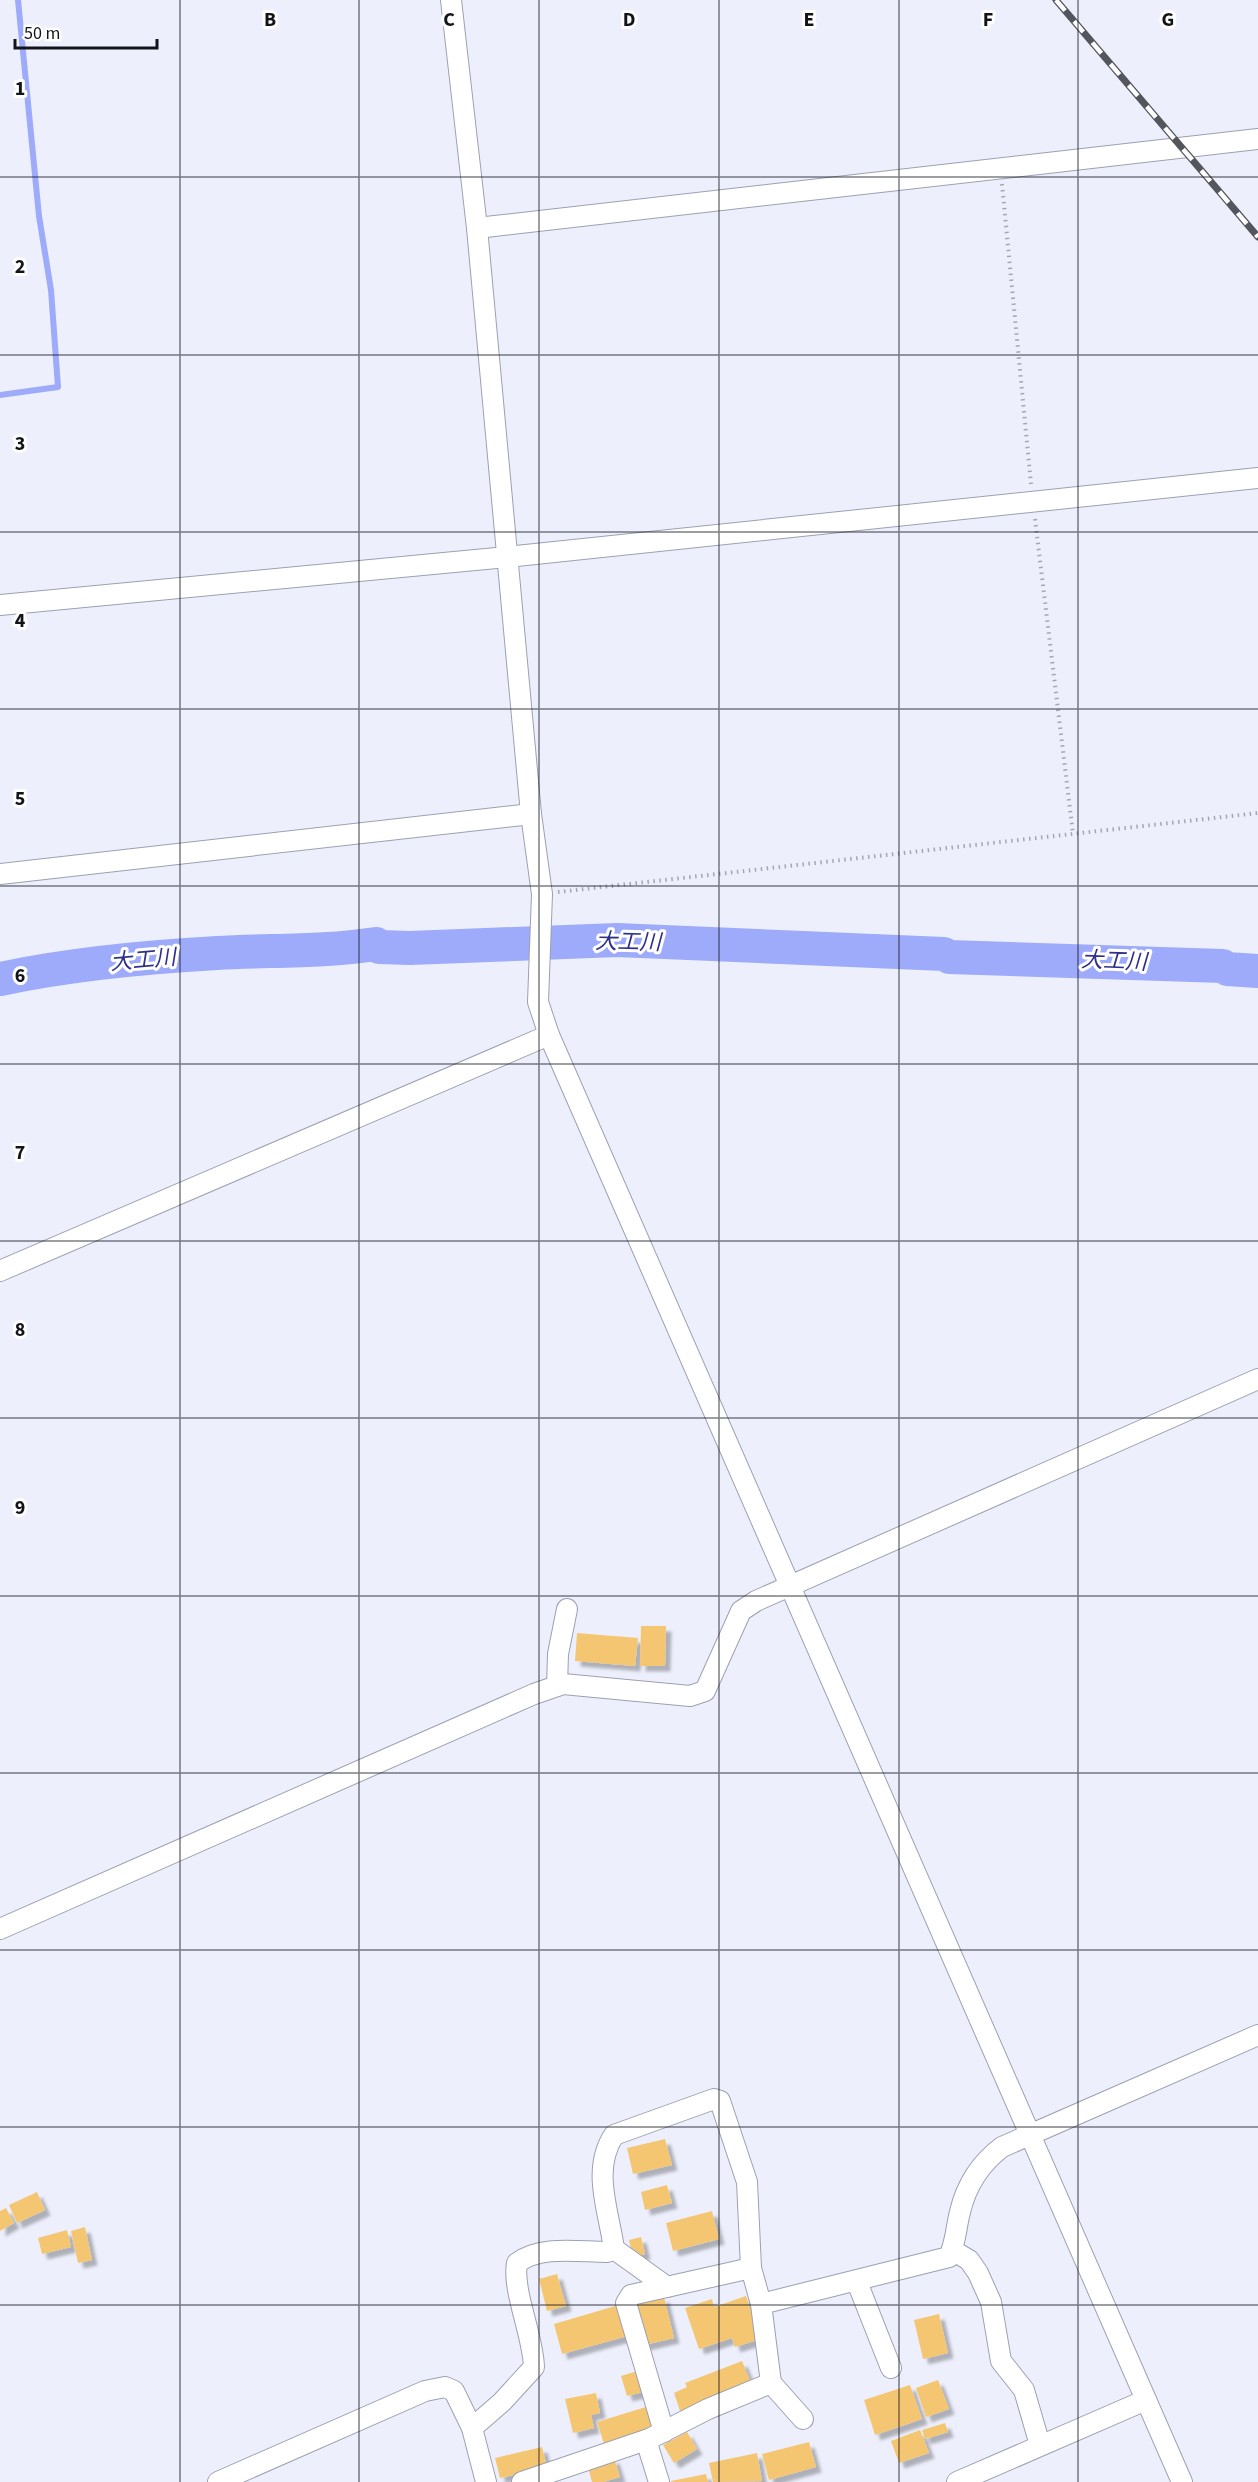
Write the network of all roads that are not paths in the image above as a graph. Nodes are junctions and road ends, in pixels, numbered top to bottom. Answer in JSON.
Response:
{"nodes":[{"id":1,"x":452,"y":0,"type":"edge"},
{"id":2,"x":1258,"y":139,"type":"edge"},
{"id":3,"x":477,"y":228,"type":"junction"},
{"id":4,"x":1258,"y":478,"type":"edge"},
{"id":5,"x":507,"y":557,"type":"junction"},
{"id":6,"x":0,"y":605,"type":"edge"},
{"id":7,"x":531,"y":814,"type":"junction"},
{"id":8,"x":0,"y":874,"type":"edge"},
{"id":9,"x":549,"y":1035,"type":"junction"},
{"id":10,"x":0,"y":1271,"type":"edge"},
{"id":11,"x":1258,"y":1379,"type":"edge"},
{"id":12,"x":789,"y":1587,"type":"junction"},
{"id":13,"x":567,"y":1608,"type":"dead end"},
{"id":14,"x":557,"y":1686,"type":"junction"},
{"id":15,"x":0,"y":1929,"type":"edge"},
{"id":16,"x":1258,"y":2035,"type":"edge"},
{"id":17,"x":1031,"y":2135,"type":"junction"},
{"id":18,"x":614,"y":2248,"type":"junction"},
{"id":19,"x":952,"y":2250,"type":"junction"},
{"id":20,"x":751,"y":2268,"type":"junction"},
{"id":21,"x":856,"y":2282,"type":"junction"},
{"id":22,"x":667,"y":2287,"type":"junction"},
{"id":23,"x":761,"y":2304,"type":"junction"},
{"id":24,"x":891,"y":2368,"type":"dead end"},
{"id":25,"x":771,"y":2384,"type":"junction"},
{"id":26,"x":1146,"y":2400,"type":"junction"},
{"id":27,"x":803,"y":2419,"type":"dead end"},
{"id":28,"x":472,"y":2428,"type":"junction"},
{"id":29,"x":664,"y":2432,"type":"junction"},
{"id":30,"x":646,"y":2440,"type":"junction"},
{"id":31,"x":1040,"y":2445,"type":"junction"},
{"id":32,"x":218,"y":2482,"type":"edge"},
{"id":33,"x":486,"y":2482,"type":"edge"},
{"id":34,"x":522,"y":2482,"type":"edge"},
{"id":35,"x":659,"y":2482,"type":"edge"},
{"id":36,"x":957,"y":2482,"type":"edge"},
{"id":37,"x":1182,"y":2482,"type":"edge"}],
"edges":[{"from":1,"to":3,"type":"street"},
{"from":2,"to":3,"type":"street"},
{"from":3,"to":5,"type":"street"},
{"from":4,"to":5,"type":"street"},
{"from":5,"to":6,"type":"street"},
{"from":5,"to":7,"type":"street"},
{"from":7,"to":8,"type":"street"},
{"from":7,"to":9,"type":"street"},
{"from":9,"to":10,"type":"street"},
{"from":9,"to":12,"type":"street"},
{"from":11,"to":12,"type":"street"},
{"from":12,"to":14,"type":"street"},
{"from":12,"to":17,"type":"street"},
{"from":13,"to":14,"type":"street"},
{"from":14,"to":15,"type":"street"},
{"from":16,"to":17,"type":"street"},
{"from":17,"to":19,"type":"street"},
{"from":17,"to":26,"type":"street"},
{"from":18,"to":20,"type":"street"},
{"from":18,"to":22,"type":"street"},
{"from":18,"to":28,"type":"street"},
{"from":19,"to":21,"type":"street"},
{"from":19,"to":31,"type":"street"},
{"from":20,"to":22,"type":"street"},
{"from":20,"to":23,"type":"street"},
{"from":21,"to":23,"type":"street"},
{"from":21,"to":24,"type":"street"},
{"from":22,"to":29,"type":"street"},
{"from":23,"to":25,"type":"street"},
{"from":25,"to":27,"type":"street"},
{"from":25,"to":29,"type":"street"},
{"from":26,"to":31,"type":"street"},
{"from":26,"to":37,"type":"street"},
{"from":28,"to":32,"type":"street"},
{"from":28,"to":33,"type":"street"},
{"from":29,"to":30,"type":"street"},
{"from":30,"to":34,"type":"street"},
{"from":30,"to":35,"type":"street"},
{"from":31,"to":36,"type":"street"}]}
